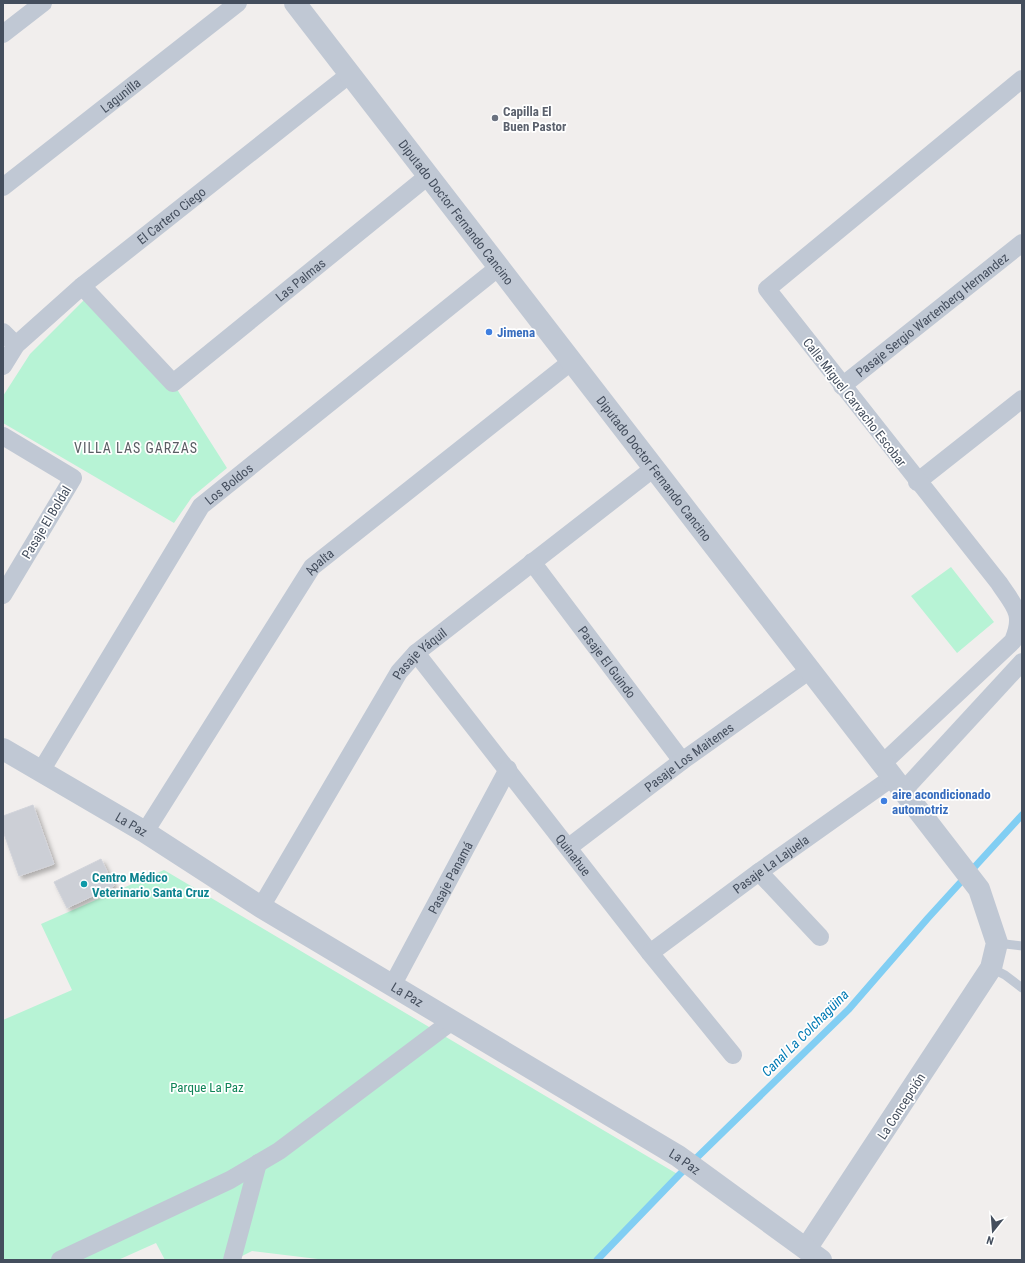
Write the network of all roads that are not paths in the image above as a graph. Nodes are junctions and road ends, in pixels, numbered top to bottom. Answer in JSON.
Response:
{"nodes":[{"id":1,"x":43,"y":3,"type":"edge"},
{"id":2,"x":238,"y":3,"type":"edge"},
{"id":3,"x":295,"y":3,"type":"edge"},
{"id":4,"x":3,"y":34,"type":"edge"},
{"id":5,"x":350,"y":74,"type":"junction"},
{"id":6,"x":1022,"y":79,"type":"edge"},
{"id":7,"x":428,"y":176,"type":"junction"},
{"id":8,"x":3,"y":187,"type":"edge"},
{"id":9,"x":1022,"y":243,"type":"edge"},
{"id":10,"x":499,"y":267,"type":"junction"},
{"id":11,"x":82,"y":286,"type":"junction"},
{"id":12,"x":3,"y":332,"type":"edge"},
{"id":13,"x":16,"y":345,"type":"junction"},
{"id":14,"x":572,"y":361,"type":"junction"},
{"id":15,"x":3,"y":366,"type":"edge"},
{"id":16,"x":842,"y":386,"type":"junction"},
{"id":17,"x":1022,"y":399,"type":"edge"},
{"id":18,"x":3,"y":436,"type":"edge"},
{"id":19,"x":654,"y":468,"type":"junction"},
{"id":20,"x":917,"y":482,"type":"junction"},
{"id":21,"x":532,"y":562,"type":"junction"},
{"id":22,"x":3,"y":595,"type":"edge"},
{"id":23,"x":416,"y":653,"type":"junction"},
{"id":24,"x":1022,"y":662,"type":"edge"},
{"id":25,"x":810,"y":670,"type":"junction"},
{"id":26,"x":3,"y":749,"type":"edge"},
{"id":27,"x":682,"y":761,"type":"junction"},
{"id":28,"x":508,"y":769,"type":"junction"},
{"id":29,"x":40,"y":772,"type":"junction"},
{"id":30,"x":893,"y":776,"type":"junction"},
{"id":31,"x":145,"y":832,"type":"junction"},
{"id":32,"x":569,"y":847,"type":"junction"},
{"id":33,"x":759,"y":872,"type":"junction"},
{"id":34,"x":261,"y":907,"type":"junction"},
{"id":35,"x":820,"y":937,"type":"dead end"},
{"id":36,"x":997,"y":943,"type":"junction"},
{"id":37,"x":1022,"y":946,"type":"edge"},
{"id":38,"x":650,"y":953,"type":"junction"},
{"id":39,"x":991,"y":968,"type":"junction"},
{"id":40,"x":392,"y":986,"type":"junction"},
{"id":41,"x":1022,"y":988,"type":"edge"},
{"id":42,"x":452,"y":1021,"type":"junction"},
{"id":43,"x":733,"y":1055,"type":"dead end"},
{"id":44,"x":258,"y":1163,"type":"junction"},
{"id":45,"x":814,"y":1254,"type":"edge"},
{"id":46,"x":60,"y":1260,"type":"edge"},
{"id":47,"x":232,"y":1260,"type":"edge"}],
"edges":[{"from":1,"to":4,"type":"street"},
{"from":2,"to":8,"type":"street","name":"Lagunilla"},
{"from":3,"to":5,"type":"street","name":"Diputado Doctor Fernando Cancino"},
{"from":5,"to":7,"type":"street","name":"Diputado Doctor Fernando Cancino"},
{"from":5,"to":11,"type":"street","name":"El Cartero Ciego"},
{"from":6,"to":16,"type":"street","name":"Calle Miguel Carvacho Escobar"},
{"from":7,"to":10,"type":"street","name":"Diputado Doctor Fernando Cancino"},
{"from":7,"to":11,"type":"street","name":"Las Palmas"},
{"from":9,"to":16,"type":"street","name":"Pasaje Sergio Wartenberg Hernandez"},
{"from":10,"to":14,"type":"street","name":"Diputado Doctor Fernando Cancino"},
{"from":10,"to":29,"type":"street","name":"Los Boldos"},
{"from":11,"to":13,"type":"street","name":"El Cartero Ciego"},
{"from":12,"to":13,"type":"street"},
{"from":13,"to":15,"type":"street","name":"El Cartero Ciego"},
{"from":14,"to":19,"type":"street","name":"Diputado Doctor Fernando Cancino"},
{"from":14,"to":31,"type":"street","name":"Apalta"},
{"from":16,"to":20,"type":"street","name":"Calle Miguel Carvacho Escobar"},
{"from":17,"to":20,"type":"street"},
{"from":18,"to":22,"type":"street","name":"Pasaje El Boldal"},
{"from":19,"to":21,"type":"street","name":"Pasaje Yáquil"},
{"from":19,"to":25,"type":"street","name":"Diputado Doctor Fernando Cancino"},
{"from":20,"to":30,"type":"street","name":"Calle Miguel Carvacho Escobar"},
{"from":21,"to":23,"type":"street","name":"Pasaje Yáquil"},
{"from":21,"to":27,"type":"street","name":"Pasaje El Guindo"},
{"from":23,"to":28,"type":"street","name":"Quinahue"},
{"from":23,"to":34,"type":"street","name":"Pasaje Yáquil"},
{"from":24,"to":30,"type":"street"},
{"from":25,"to":27,"type":"street","name":"Pasaje Los Maitenes"},
{"from":25,"to":30,"type":"street","name":"Diputado Doctor Fernando Cancino"},
{"from":26,"to":29,"type":"street","name":"La Paz"},
{"from":27,"to":32,"type":"street","name":"Pasaje Los Maitenes"},
{"from":28,"to":32,"type":"street","name":"Quinahue"},
{"from":28,"to":40,"type":"street","name":"Pasaje Panamá"},
{"from":29,"to":31,"type":"street","name":"La Paz"},
{"from":30,"to":33,"type":"street","name":"Pasaje La Lajuela"},
{"from":30,"to":36,"type":"street","name":"Diputado Doctor Fernando Cancino"},
{"from":31,"to":34,"type":"street","name":"La Paz"},
{"from":32,"to":38,"type":"street","name":"Quinahue"},
{"from":33,"to":35,"type":"street"},
{"from":33,"to":38,"type":"street","name":"Pasaje La Lajuela"},
{"from":34,"to":40,"type":"street","name":"La Paz"},
{"from":36,"to":37,"type":"lane"},
{"from":36,"to":39,"type":"street","name":"La Concepción"},
{"from":38,"to":43,"type":"street","name":"Quinahue"},
{"from":39,"to":41,"type":"lane"},
{"from":39,"to":45,"type":"street","name":"La Concepción"},
{"from":40,"to":42,"type":"street","name":"La Paz"},
{"from":42,"to":44,"type":"street"},
{"from":42,"to":45,"type":"street","name":"La Paz"},
{"from":44,"to":46,"type":"street"},
{"from":44,"to":47,"type":"street"}]}
